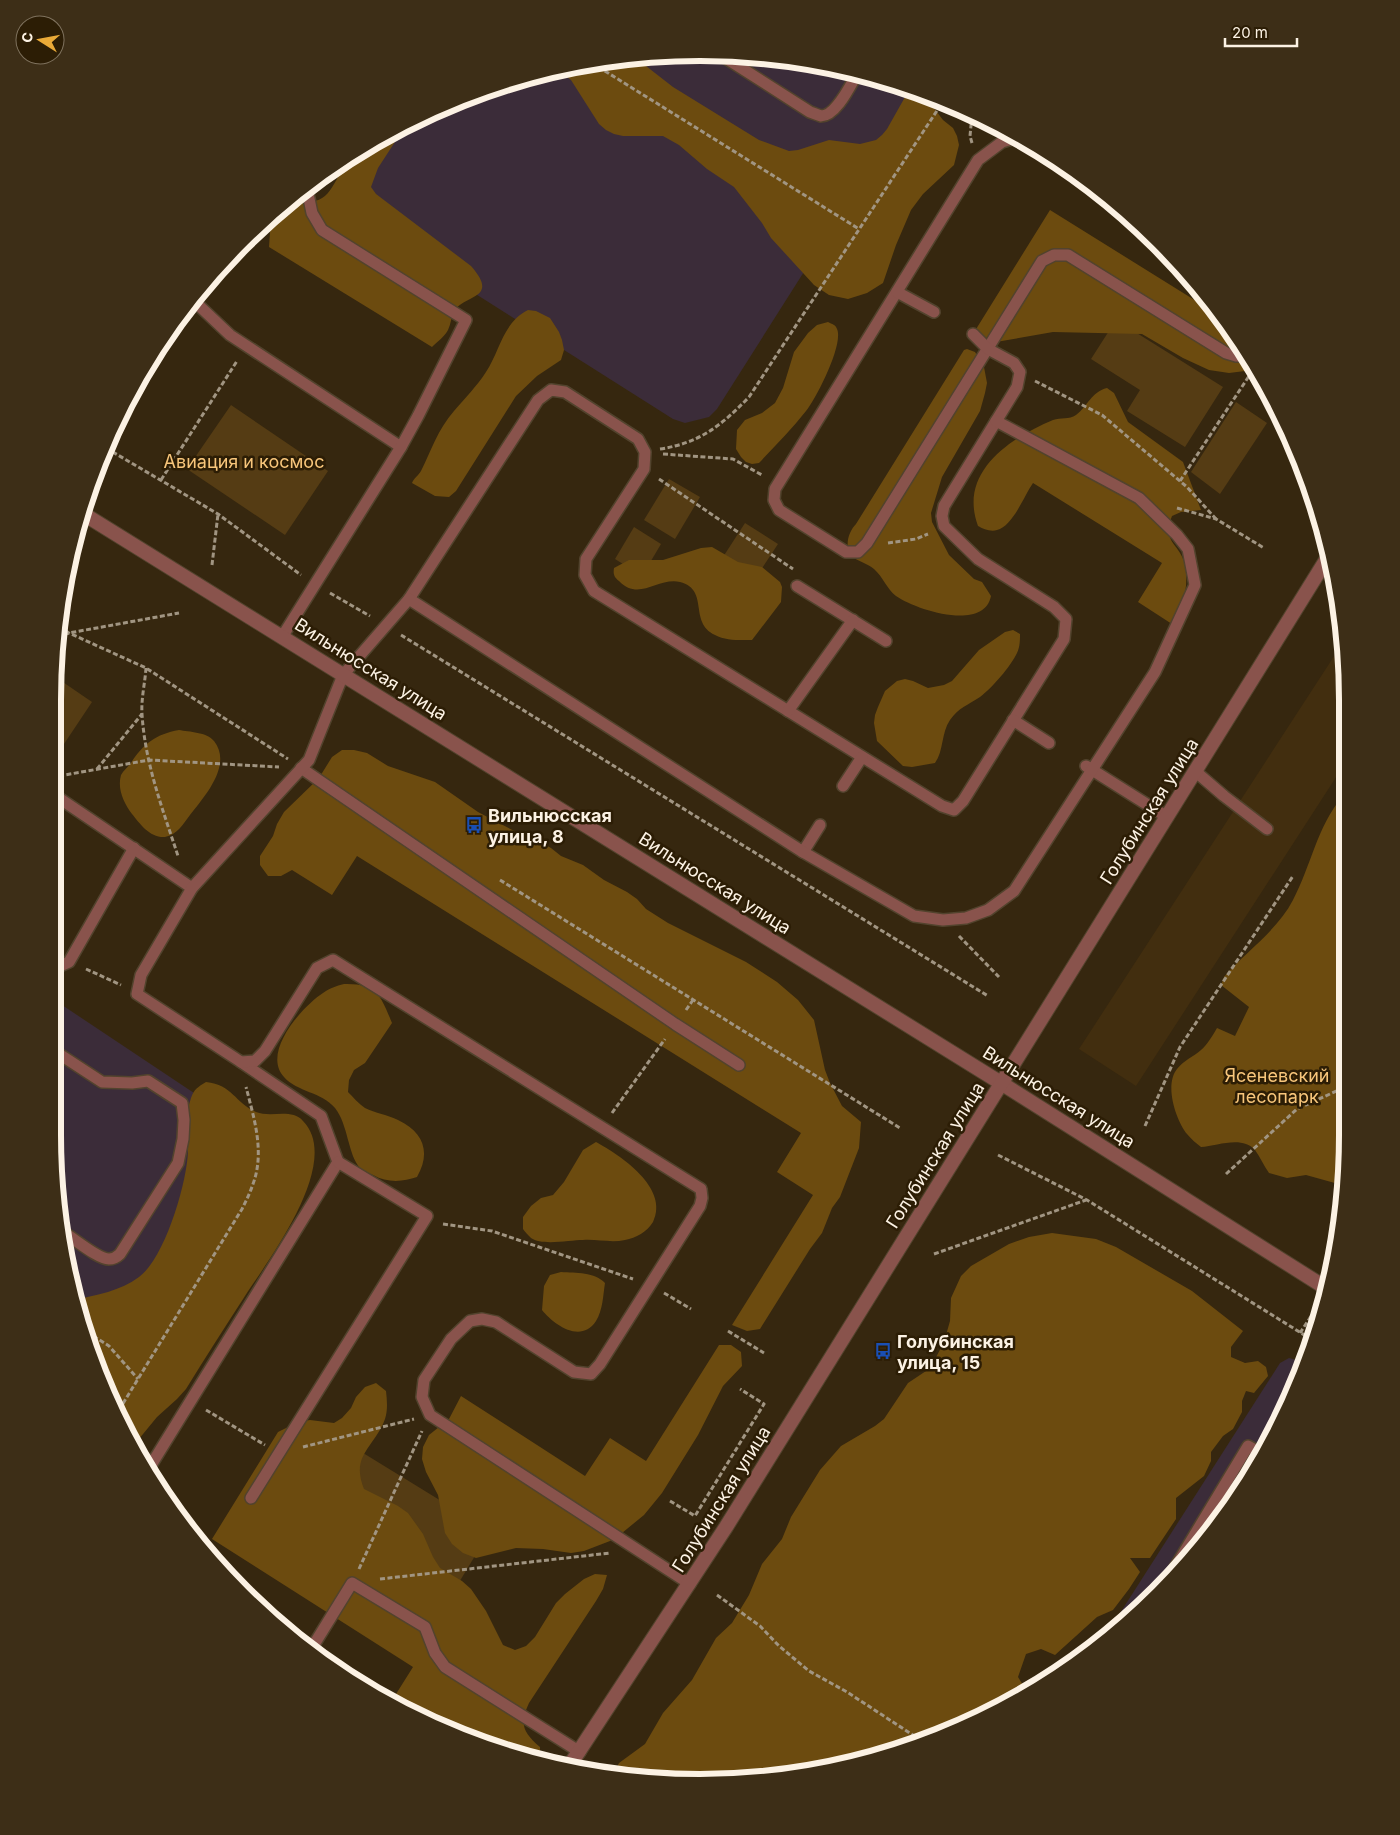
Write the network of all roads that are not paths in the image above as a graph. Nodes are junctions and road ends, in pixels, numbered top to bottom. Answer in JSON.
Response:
{"nodes":[{"id":1,"x":733,"y":63,"type":"edge"},
{"id":2,"x":853,"y":80,"type":"edge"},
{"id":3,"x":1007,"y":140,"type":"edge"},
{"id":4,"x":308,"y":195,"type":"edge"},
{"id":5,"x":897,"y":292,"type":"junction"},
{"id":6,"x":198,"y":305,"type":"edge"},
{"id":7,"x":934,"y":312,"type":"dead end"},
{"id":8,"x":973,"y":334,"type":"dead end"},
{"id":9,"x":988,"y":349,"type":"junction"},
{"id":10,"x":1238,"y":356,"type":"edge"},
{"id":11,"x":996,"y":421,"type":"junction"},
{"id":12,"x":401,"y":447,"type":"junction"},
{"id":13,"x":88,"y":517,"type":"edge"},
{"id":14,"x":1324,"y":564,"type":"edge"},
{"id":15,"x":798,"y":586,"type":"road end"},
{"id":16,"x":409,"y":598,"type":"junction"},
{"id":17,"x":853,"y":620,"type":"junction"},
{"id":18,"x":282,"y":637,"type":"junction"},
{"id":19,"x":886,"y":641,"type":"dead end"},
{"id":20,"x":343,"y":675,"type":"junction"},
{"id":21,"x":788,"y":711,"type":"junction"},
{"id":22,"x":1013,"y":720,"type":"junction"},
{"id":23,"x":1049,"y":743,"type":"dead end"},
{"id":24,"x":862,"y":757,"type":"junction"},
{"id":25,"x":301,"y":768,"type":"junction"},
{"id":26,"x":1089,"y":768,"type":"junction"},
{"id":27,"x":1195,"y":771,"type":"junction"},
{"id":28,"x":844,"y":786,"type":"dead end"},
{"id":29,"x":61,"y":799,"type":"edge"},
{"id":30,"x":1167,"y":816,"type":"junction"},
{"id":31,"x":820,"y":825,"type":"dead end"},
{"id":32,"x":1267,"y":829,"type":"dead end"},
{"id":33,"x":134,"y":848,"type":"junction"},
{"id":34,"x":803,"y":852,"type":"junction"},
{"id":35,"x":189,"y":886,"type":"junction"},
{"id":36,"x":61,"y":963,"type":"edge"},
{"id":37,"x":61,"y":1055,"type":"edge"},
{"id":38,"x":240,"y":1062,"type":"junction"},
{"id":39,"x":739,"y":1065,"type":"dead end"},
{"id":40,"x":1001,"y":1083,"type":"junction"},
{"id":41,"x":338,"y":1162,"type":"junction"},
{"id":42,"x":70,"y":1237,"type":"edge"},
{"id":43,"x":1320,"y":1285,"type":"edge"},
{"id":44,"x":1255,"y":1450,"type":"edge"},
{"id":45,"x":152,"y":1463,"type":"edge"},
{"id":46,"x":251,"y":1498,"type":"dead end"},
{"id":47,"x":1186,"y":1548,"type":"edge"},
{"id":48,"x":690,"y":1584,"type":"junction"},
{"id":49,"x":314,"y":1644,"type":"edge"},
{"id":50,"x":580,"y":1752,"type":"junction"},
{"id":51,"x":574,"y":1761,"type":"edge"}],
"edges":[{"from":1,"to":2,"type":"lane"},
{"from":3,"to":5,"type":"lane"},
{"from":4,"to":12,"type":"lane"},
{"from":5,"to":7,"type":"lane"},
{"from":5,"to":9,"type":"lane"},
{"from":6,"to":12,"type":"lane"},
{"from":8,"to":9,"type":"lane"},
{"from":9,"to":10,"type":"lane"},
{"from":9,"to":11,"type":"lane"},
{"from":11,"to":22,"type":"lane"},
{"from":11,"to":26,"type":"lane"},
{"from":12,"to":18,"type":"lane"},
{"from":13,"to":18,"type":"street","name":"Вильнюсская улица"},
{"from":14,"to":27,"type":"street","name":"Голубинская улица"},
{"from":15,"to":17,"type":"lane"},
{"from":16,"to":20,"type":"lane"},
{"from":16,"to":21,"type":"lane"},
{"from":16,"to":34,"type":"lane"},
{"from":17,"to":19,"type":"lane"},
{"from":17,"to":21,"type":"lane"},
{"from":18,"to":20,"type":"street","name":"Вильнюсская улица"},
{"from":20,"to":25,"type":"lane"},
{"from":20,"to":40,"type":"street","name":"Вильнюсская улица"},
{"from":21,"to":24,"type":"lane"},
{"from":22,"to":23,"type":"lane"},
{"from":22,"to":24,"type":"lane"},
{"from":24,"to":28,"type":"lane"},
{"from":25,"to":35,"type":"lane"},
{"from":25,"to":39,"type":"lane"},
{"from":26,"to":30,"type":"lane"},
{"from":26,"to":34,"type":"lane"},
{"from":27,"to":30,"type":"street","name":"Голубинская улица"},
{"from":27,"to":32,"type":"lane"},
{"from":29,"to":33,"type":"lane"},
{"from":30,"to":40,"type":"street","name":"Голубинская улица"},
{"from":31,"to":34,"type":"lane"},
{"from":33,"to":35,"type":"lane"},
{"from":33,"to":36,"type":"lane"},
{"from":35,"to":38,"type":"lane"},
{"from":37,"to":42,"type":"lane"},
{"from":38,"to":41,"type":"lane"},
{"from":38,"to":48,"type":"lane"},
{"from":40,"to":43,"type":"street","name":"Вильнюсская улица"},
{"from":40,"to":48,"type":"street","name":"Голубинская улица"},
{"from":41,"to":45,"type":"lane"},
{"from":41,"to":46,"type":"lane"},
{"from":44,"to":47,"type":"lane"},
{"from":48,"to":50,"type":"street","name":"Голубинская улица"},
{"from":49,"to":50,"type":"lane"},
{"from":50,"to":51,"type":"street","name":"Голубинская улица"}]}
